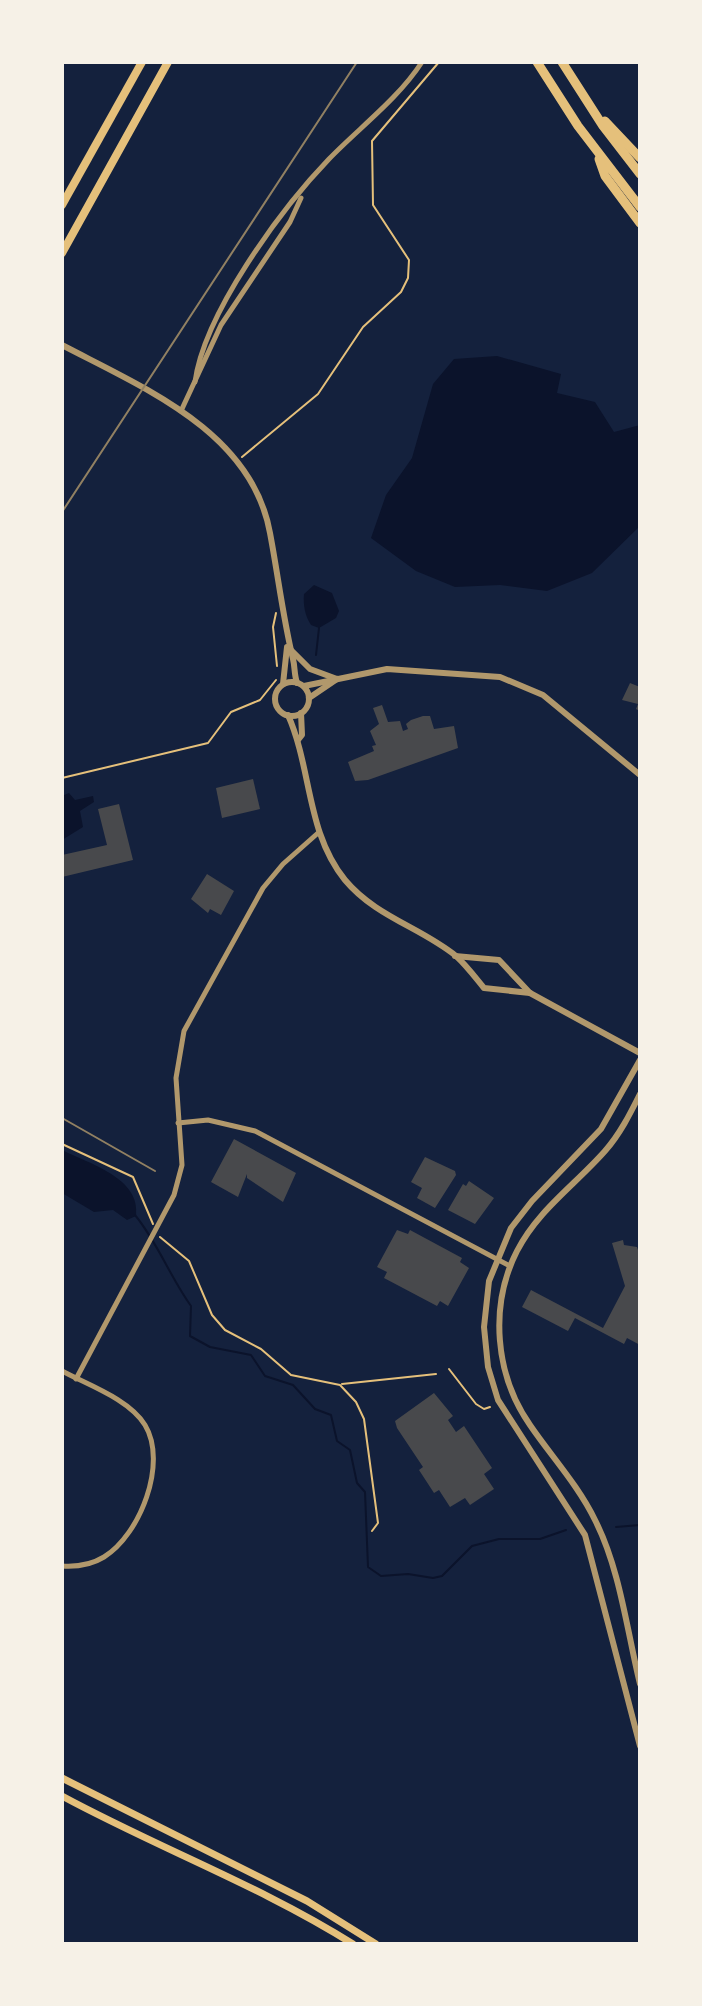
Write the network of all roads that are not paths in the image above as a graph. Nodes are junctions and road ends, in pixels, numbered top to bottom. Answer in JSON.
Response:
{"nodes":[{"id":1,"x":142,"y":62,"type":"edge"},
{"id":2,"x":168,"y":62,"type":"edge"},
{"id":3,"x":422,"y":62,"type":"edge"},
{"id":4,"x":537,"y":62,"type":"edge"},
{"id":5,"x":562,"y":62,"type":"edge"},
{"id":6,"x":587,"y":101,"type":"junction"},
{"id":7,"x":596,"y":148,"type":"junction"},
{"id":8,"x":640,"y":158,"type":"edge"},
{"id":9,"x":640,"y":174,"type":"edge"},
{"id":10,"x":62,"y":205,"type":"edge"},
{"id":11,"x":640,"y":207,"type":"edge"},
{"id":12,"x":640,"y":223,"type":"edge"},
{"id":13,"x":62,"y":253,"type":"edge"},
{"id":14,"x":62,"y":345,"type":"edge"},
{"id":15,"x":181,"y":412,"type":"junction"},
{"id":16,"x":287,"y":647,"type":"junction"},
{"id":17,"x":337,"y":679,"type":"junction"},
{"id":18,"x":283,"y":684,"type":"junction"},
{"id":19,"x":300,"y":684,"type":"junction"},
{"id":20,"x":309,"y":698,"type":"junction"},
{"id":21,"x":301,"y":713,"type":"junction"},
{"id":22,"x":288,"y":715,"type":"junction"},
{"id":23,"x":298,"y":740,"type":"junction"},
{"id":24,"x":640,"y":775,"type":"edge"},
{"id":25,"x":318,"y":833,"type":"junction"},
{"id":26,"x":455,"y":956,"type":"junction"},
{"id":27,"x":530,"y":993,"type":"junction"},
{"id":28,"x":640,"y":1053,"type":"edge"},
{"id":29,"x":640,"y":1060,"type":"edge"},
{"id":30,"x":640,"y":1094,"type":"edge"},
{"id":31,"x":178,"y":1123,"type":"junction"},
{"id":32,"x":495,"y":1260,"type":"junction"},
{"id":33,"x":510,"y":1266,"type":"junction"},
{"id":34,"x":62,"y":1371,"type":"edge"},
{"id":35,"x":76,"y":1379,"type":"junction"},
{"id":36,"x":62,"y":1566,"type":"edge"},
{"id":37,"x":640,"y":1684,"type":"edge"},
{"id":38,"x":640,"y":1746,"type":"edge"},
{"id":39,"x":62,"y":1778,"type":"edge"},
{"id":40,"x":62,"y":1796,"type":"edge"},
{"id":41,"x":353,"y":1944,"type":"edge"},
{"id":42,"x":376,"y":1944,"type":"edge"}],
"edges":[{"from":1,"to":10,"type":"main road"},
{"from":2,"to":13,"type":"main road"},
{"from":3,"to":15,"type":"street"},
{"from":4,"to":7,"type":"highway"},
{"from":5,"to":6,"type":"highway"},
{"from":6,"to":8,"type":"highway"},
{"from":6,"to":9,"type":"highway"},
{"from":7,"to":11,"type":"highway"},
{"from":7,"to":12,"type":"highway"},
{"from":14,"to":15,"type":"street"},
{"from":15,"to":16,"type":"street"},
{"from":16,"to":17,"type":"street"},
{"from":16,"to":18,"type":"street"},
{"from":16,"to":19,"type":"street"},
{"from":17,"to":19,"type":"street"},
{"from":17,"to":20,"type":"street"},
{"from":17,"to":24,"type":"street"},
{"from":18,"to":19,"type":"street"},
{"from":18,"to":22,"type":"street"},
{"from":19,"to":20,"type":"street"},
{"from":20,"to":21,"type":"street"},
{"from":21,"to":22,"type":"street"},
{"from":21,"to":23,"type":"street"},
{"from":22,"to":23,"type":"street"},
{"from":23,"to":25,"type":"street"},
{"from":25,"to":26,"type":"street"},
{"from":25,"to":31,"type":"street"},
{"from":26,"to":27,"type":"street"},
{"from":26,"to":27,"type":"street"},
{"from":27,"to":28,"type":"street"},
{"from":29,"to":32,"type":"street"},
{"from":30,"to":33,"type":"street"},
{"from":31,"to":32,"type":"street"},
{"from":31,"to":35,"type":"street"},
{"from":32,"to":33,"type":"street"},
{"from":32,"to":38,"type":"street"},
{"from":33,"to":37,"type":"street"},
{"from":34,"to":35,"type":"street"},
{"from":35,"to":36,"type":"street"},
{"from":39,"to":42,"type":"main road"},
{"from":40,"to":41,"type":"main road"}]}
